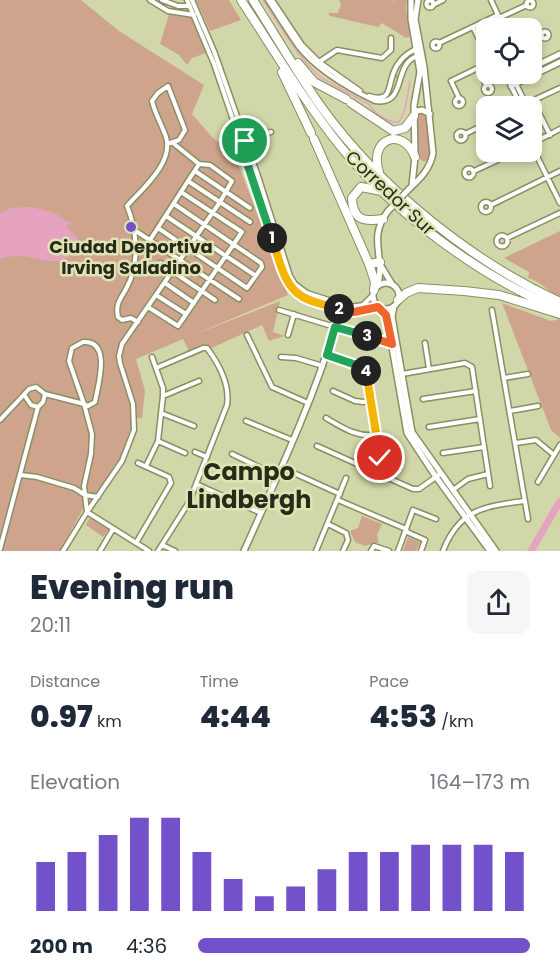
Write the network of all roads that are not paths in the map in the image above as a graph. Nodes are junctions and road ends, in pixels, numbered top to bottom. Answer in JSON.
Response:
{"nodes":[{"id":1,"x":150,"y":0,"type":"edge"},
{"id":2,"x":162,"y":0,"type":"edge"},
{"id":3,"x":187,"y":0,"type":"edge"},
{"id":4,"x":192,"y":0,"type":"edge"},
{"id":5,"x":241,"y":0,"type":"edge"},
{"id":6,"x":253,"y":0,"type":"edge"},
{"id":7,"x":270,"y":0,"type":"edge"},
{"id":8,"x":411,"y":0,"type":"edge"},
{"id":9,"x":418,"y":0,"type":"edge"},
{"id":10,"x":443,"y":0,"type":"edge"},
{"id":11,"x":491,"y":0,"type":"edge"},
{"id":12,"x":433,"y":5,"type":"dead end"},
{"id":13,"x":527,"y":5,"type":"dead end"},
{"id":14,"x":193,"y":6,"type":"junction"},
{"id":15,"x":197,"y":16,"type":"junction"},
{"id":16,"x":499,"y":17,"type":"junction"},
{"id":17,"x":473,"y":27,"type":"junction"},
{"id":18,"x":259,"y":28,"type":"junction"},
{"id":19,"x":272,"y":30,"type":"junction"},
{"id":20,"x":476,"y":33,"type":"edge"},
{"id":21,"x":391,"y":38,"type":"dead end"},
{"id":22,"x":439,"y":43,"type":"dead end"},
{"id":23,"x":417,"y":53,"type":"junction"},
{"id":24,"x":560,"y":54,"type":"edge"},
{"id":25,"x":560,"y":62,"type":"edge"},
{"id":26,"x":542,"y":63,"type":"edge"},
{"id":27,"x":318,"y":64,"type":"junction"},
{"id":28,"x":399,"y":64,"type":"junction"},
{"id":29,"x":476,"y":69,"type":"edge"},
{"id":30,"x":514,"y":85,"type":"joint"},
{"id":31,"x":560,"y":88,"type":"edge"},
{"id":32,"x":390,"y":90,"type":"junction"},
{"id":33,"x":519,"y":96,"type":"edge"},
{"id":34,"x":542,"y":97,"type":"edge"},
{"id":35,"x":459,"y":98,"type":"dead end"},
{"id":36,"x":430,"y":114,"type":"junction"},
{"id":37,"x":414,"y":116,"type":"junction"},
{"id":38,"x":542,"y":119,"type":"edge"},
{"id":39,"x":476,"y":129,"type":"edge"},
{"id":40,"x":560,"y":129,"type":"edge"},
{"id":41,"x":271,"y":132,"type":"dead end"},
{"id":42,"x":465,"y":134,"type":"dead end"},
{"id":43,"x":550,"y":135,"type":"junction"},
{"id":44,"x":542,"y":139,"type":"edge"},
{"id":45,"x":173,"y":142,"type":"junction"},
{"id":46,"x":243,"y":142,"type":"junction"},
{"id":47,"x":167,"y":144,"type":"junction"},
{"id":48,"x":432,"y":158,"type":"junction"},
{"id":49,"x":420,"y":161,"type":"junction"},
{"id":50,"x":493,"y":162,"type":"edge"},
{"id":51,"x":540,"y":162,"type":"edge"},
{"id":52,"x":199,"y":164,"type":"junction"},
{"id":53,"x":195,"y":171,"type":"junction"},
{"id":54,"x":474,"y":171,"type":"dead end"},
{"id":55,"x":560,"y":171,"type":"edge"},
{"id":56,"x":380,"y":173,"type":"junction"},
{"id":57,"x":547,"y":177,"type":"junction"},
{"id":58,"x":260,"y":180,"type":"junction"},
{"id":59,"x":188,"y":181,"type":"junction"},
{"id":60,"x":254,"y":182,"type":"junction"},
{"id":61,"x":411,"y":188,"type":"junction"},
{"id":62,"x":182,"y":192,"type":"junction"},
{"id":63,"x":226,"y":192,"type":"junction"},
{"id":64,"x":384,"y":192,"type":"junction"},
{"id":65,"x":220,"y":202,"type":"junction"},
{"id":66,"x":560,"y":203,"type":"edge"},
{"id":67,"x":174,"y":204,"type":"junction"},
{"id":68,"x":490,"y":205,"type":"dead end"},
{"id":69,"x":250,"y":208,"type":"dead end"},
{"id":70,"x":212,"y":212,"type":"junction"},
{"id":71,"x":560,"y":213,"type":"edge"},
{"id":72,"x":166,"y":216,"type":"junction"},
{"id":73,"x":383,"y":219,"type":"junction"},
{"id":74,"x":250,"y":222,"type":"dead end"},
{"id":75,"x":204,"y":225,"type":"junction"},
{"id":76,"x":158,"y":228,"type":"junction"},
{"id":77,"x":136,"y":231,"type":"junction"},
{"id":78,"x":195,"y":236,"type":"junction"},
{"id":79,"x":507,"y":238,"type":"dead end"},
{"id":80,"x":150,"y":240,"type":"junction"},
{"id":81,"x":233,"y":244,"type":"junction"},
{"id":82,"x":188,"y":248,"type":"junction"},
{"id":83,"x":226,"y":256,"type":"junction"},
{"id":84,"x":180,"y":260,"type":"junction"},
{"id":85,"x":160,"y":263,"type":"dead end"},
{"id":86,"x":380,"y":263,"type":"junction"},
{"id":87,"x":369,"y":264,"type":"junction"},
{"id":88,"x":218,"y":268,"type":"junction"},
{"id":89,"x":172,"y":271,"type":"junction"},
{"id":90,"x":256,"y":276,"type":"junction"},
{"id":91,"x":210,"y":280,"type":"junction"},
{"id":92,"x":164,"y":283,"type":"junction"},
{"id":93,"x":393,"y":286,"type":"junction"},
{"id":94,"x":202,"y":291,"type":"junction"},
{"id":95,"x":375,"y":291,"type":"junction"},
{"id":96,"x":156,"y":295,"type":"junction"},
{"id":97,"x":239,"y":299,"type":"dead end"},
{"id":98,"x":215,"y":300,"type":"dead end"},
{"id":99,"x":560,"y":302,"type":"edge"},
{"id":100,"x":194,"y":303,"type":"junction"},
{"id":101,"x":396,"y":303,"type":"junction"},
{"id":102,"x":148,"y":307,"type":"junction"},
{"id":103,"x":379,"y":308,"type":"junction"},
{"id":104,"x":279,"y":310,"type":"dead end"},
{"id":105,"x":492,"y":310,"type":"dead end"},
{"id":106,"x":560,"y":312,"type":"edge"},
{"id":107,"x":186,"y":314,"type":"junction"},
{"id":108,"x":294,"y":314,"type":"junction"},
{"id":109,"x":138,"y":322,"type":"junction"},
{"id":110,"x":335,"y":327,"type":"junction"},
{"id":111,"x":394,"y":333,"type":"junction"},
{"id":112,"x":247,"y":335,"type":"dead end"},
{"id":113,"x":288,"y":335,"type":"dead end"},
{"id":114,"x":425,"y":343,"type":"dead end"},
{"id":115,"x":392,"y":344,"type":"junction"},
{"id":116,"x":396,"y":354,"type":"junction"},
{"id":117,"x":327,"y":355,"type":"junction"},
{"id":118,"x":152,"y":357,"type":"dead end"},
{"id":119,"x":281,"y":357,"type":"dead end"},
{"id":120,"x":323,"y":366,"type":"junction"},
{"id":121,"x":156,"y":368,"type":"junction"},
{"id":122,"x":396,"y":369,"type":"junction"},
{"id":123,"x":429,"y":369,"type":"junction"},
{"id":124,"x":401,"y":374,"type":"junction"},
{"id":125,"x":528,"y":374,"type":"dead end"},
{"id":126,"x":504,"y":378,"type":"junction"},
{"id":127,"x":398,"y":380,"type":"junction"},
{"id":128,"x":199,"y":381,"type":"dead end"},
{"id":129,"x":333,"y":391,"type":"dead end"},
{"id":130,"x":476,"y":391,"type":"junction"},
{"id":131,"x":45,"y":394,"type":"junction"},
{"id":132,"x":25,"y":396,"type":"junction"},
{"id":133,"x":163,"y":396,"type":"junction"},
{"id":134,"x":423,"y":399,"type":"dead end"},
{"id":135,"x":372,"y":403,"type":"junction"},
{"id":136,"x":84,"y":404,"type":"junction"},
{"id":137,"x":308,"y":404,"type":"junction"},
{"id":138,"x":538,"y":406,"type":"dead end"},
{"id":139,"x":38,"y":407,"type":"junction"},
{"id":140,"x":510,"y":411,"type":"junction"},
{"id":141,"x":161,"y":412,"type":"junction"},
{"id":142,"x":326,"y":418,"type":"dead end"},
{"id":143,"x":480,"y":419,"type":"junction"},
{"id":144,"x":0,"y":420,"type":"edge"},
{"id":145,"x":246,"y":421,"type":"dead end"},
{"id":146,"x":194,"y":426,"type":"dead end"},
{"id":147,"x":429,"y":427,"type":"dead end"},
{"id":148,"x":377,"y":435,"type":"junction"},
{"id":149,"x":292,"y":440,"type":"junction"},
{"id":150,"x":158,"y":441,"type":"junction"},
{"id":151,"x":516,"y":443,"type":"junction"},
{"id":152,"x":560,"y":445,"type":"edge"},
{"id":153,"x":317,"y":446,"type":"dead end"},
{"id":154,"x":484,"y":447,"type":"junction"},
{"id":155,"x":195,"y":452,"type":"dead end"},
{"id":156,"x":185,"y":453,"type":"dead end"},
{"id":157,"x":443,"y":453,"type":"dead end"},
{"id":158,"x":232,"y":454,"type":"dead end"},
{"id":159,"x":554,"y":455,"type":"junction"},
{"id":160,"x":207,"y":457,"type":"junction"},
{"id":161,"x":138,"y":463,"type":"dead end"},
{"id":162,"x":146,"y":466,"type":"junction"},
{"id":163,"x":284,"y":468,"type":"junction"},
{"id":164,"x":375,"y":471,"type":"junction"},
{"id":165,"x":488,"y":474,"type":"junction"},
{"id":166,"x":21,"y":475,"type":"junction"},
{"id":167,"x":278,"y":476,"type":"junction"},
{"id":168,"x":438,"y":476,"type":"junction"},
{"id":169,"x":346,"y":478,"type":"dead end"},
{"id":170,"x":538,"y":482,"type":"dead end"},
{"id":171,"x":196,"y":484,"type":"junction"},
{"id":172,"x":490,"y":486,"type":"dead end"},
{"id":173,"x":450,"y":492,"type":"junction"},
{"id":174,"x":340,"y":494,"type":"junction"},
{"id":175,"x":85,"y":495,"type":"junction"},
{"id":176,"x":98,"y":497,"type":"junction"},
{"id":177,"x":338,"y":500,"type":"junction"},
{"id":178,"x":525,"y":501,"type":"junction"},
{"id":179,"x":87,"y":512,"type":"junction"},
{"id":180,"x":261,"y":513,"type":"junction"},
{"id":181,"x":468,"y":517,"type":"junction"},
{"id":182,"x":436,"y":519,"type":"dead end"},
{"id":183,"x":528,"y":519,"type":"dead end"},
{"id":184,"x":328,"y":524,"type":"junction"},
{"id":185,"x":113,"y":529,"type":"junction"},
{"id":186,"x":406,"y":529,"type":"junction"},
{"id":187,"x":136,"y":543,"type":"junction"},
{"id":188,"x":162,"y":545,"type":"junction"},
{"id":189,"x":0,"y":549,"type":"edge"},
{"id":190,"x":63,"y":551,"type":"edge"},
{"id":191,"x":100,"y":551,"type":"edge"},
{"id":192,"x":149,"y":551,"type":"edge"},
{"id":193,"x":158,"y":551,"type":"edge"},
{"id":194,"x":175,"y":551,"type":"edge"},
{"id":195,"x":244,"y":551,"type":"edge"},
{"id":196,"x":316,"y":551,"type":"edge"},
{"id":197,"x":343,"y":551,"type":"edge"},
{"id":198,"x":371,"y":551,"type":"edge"},
{"id":199,"x":389,"y":551,"type":"edge"},
{"id":200,"x":398,"y":551,"type":"edge"},
{"id":201,"x":421,"y":551,"type":"edge"},
{"id":202,"x":443,"y":551,"type":"edge"},
{"id":203,"x":493,"y":551,"type":"edge"}],
"edges":[{"from":1,"to":15,"type":"street"},
{"from":2,"to":14,"type":"street"},
{"from":3,"to":14,"type":"street"},
{"from":4,"to":14,"type":"street"},
{"from":5,"to":18,"type":"highway","name":"Corredor Sur"},
{"from":6,"to":19,"type":"highway","name":"Corredor Sur"},
{"from":7,"to":27,"type":"street"},
{"from":8,"to":23,"type":"main road"},
{"from":9,"to":36,"type":"main road"},
{"from":10,"to":12,"type":"street"},
{"from":11,"to":16,"type":"street"},
{"from":13,"to":16,"type":"street"},
{"from":14,"to":15,"type":"street"},
{"from":15,"to":46,"type":"street"},
{"from":16,"to":17,"type":"street"},
{"from":17,"to":20,"type":"street"},
{"from":17,"to":22,"type":"street"},
{"from":18,"to":64,"type":"highway","name":"Corredor Sur"},
{"from":18,"to":87,"type":"highway"},
{"from":19,"to":37,"type":"highway"},
{"from":19,"to":56,"type":"highway","name":"Corredor Sur"},
{"from":21,"to":27,"type":"street"},
{"from":23,"to":27,"type":"street"},
{"from":23,"to":28,"type":"street"},
{"from":23,"to":37,"type":"main road"},
{"from":24,"to":26,"type":"main road"},
{"from":25,"to":30,"type":"main road"},
{"from":27,"to":32,"type":"street"},
{"from":28,"to":32,"type":"street"},
{"from":28,"to":32,"type":"street"},
{"from":29,"to":35,"type":"street"},
{"from":30,"to":33,"type":"street"},
{"from":31,"to":34,"type":"street"},
{"from":36,"to":37,"type":"main road"},
{"from":36,"to":48,"type":"main road"},
{"from":37,"to":49,"type":"main road"},
{"from":38,"to":43,"type":"street"},
{"from":39,"to":42,"type":"street"},
{"from":40,"to":43,"type":"street"},
{"from":41,"to":46,"type":"street"},
{"from":43,"to":44,"type":"street"},
{"from":45,"to":47,"type":"street"},
{"from":45,"to":47,"type":"street"},
{"from":45,"to":52,"type":"street"},
{"from":46,"to":58,"type":"street"},
{"from":46,"to":60,"type":"street"},
{"from":47,"to":77,"type":"street"},
{"from":48,"to":49,"type":"main road"},
{"from":48,"to":61,"type":"main road"},
{"from":49,"to":56,"type":"highway"},
{"from":49,"to":61,"type":"main road"},
{"from":50,"to":54,"type":"street"},
{"from":51,"to":57,"type":"street"},
{"from":52,"to":53,"type":"street"},
{"from":52,"to":63,"type":"street"},
{"from":53,"to":59,"type":"street"},
{"from":53,"to":63,"type":"street"},
{"from":55,"to":57,"type":"street"},
{"from":56,"to":99,"type":"highway","name":"Corredor Sur"},
{"from":57,"to":66,"type":"street"},
{"from":57,"to":68,"type":"street"},
{"from":58,"to":60,"type":"street"},
{"from":58,"to":95,"type":"street"},
{"from":59,"to":62,"type":"street"},
{"from":59,"to":65,"type":"street"},
{"from":60,"to":103,"type":"street"},
{"from":61,"to":73,"type":"main road","bridge":true},
{"from":62,"to":67,"type":"street"},
{"from":62,"to":70,"type":"street"},
{"from":63,"to":65,"type":"street"},
{"from":63,"to":69,"type":"street"},
{"from":64,"to":73,"type":"highway"},
{"from":64,"to":106,"type":"highway","name":"Corredor Sur"},
{"from":65,"to":70,"type":"street"},
{"from":65,"to":74,"type":"street"},
{"from":67,"to":72,"type":"street"},
{"from":67,"to":75,"type":"street"},
{"from":70,"to":75,"type":"street"},
{"from":70,"to":81,"type":"street"},
{"from":71,"to":79,"type":"street"},
{"from":72,"to":76,"type":"street"},
{"from":72,"to":78,"type":"street"},
{"from":73,"to":86,"type":"main road"},
{"from":75,"to":78,"type":"street"},
{"from":75,"to":81,"type":"street"},
{"from":76,"to":80,"type":"street"},
{"from":76,"to":82,"type":"street"},
{"from":77,"to":80,"type":"street"},
{"from":77,"to":109,"type":"street"},
{"from":78,"to":82,"type":"street"},
{"from":78,"to":83,"type":"street"},
{"from":80,"to":84,"type":"street"},
{"from":81,"to":83,"type":"street"},
{"from":81,"to":90,"type":"street"},
{"from":82,"to":84,"type":"street"},
{"from":82,"to":88,"type":"street"},
{"from":83,"to":88,"type":"street"},
{"from":83,"to":90,"type":"street"},
{"from":84,"to":89,"type":"street"},
{"from":84,"to":91,"type":"street"},
{"from":85,"to":89,"type":"street"},
{"from":86,"to":87,"type":"highway"},
{"from":86,"to":93,"type":"main road"},
{"from":86,"to":95,"type":"main road"},
{"from":87,"to":95,"type":"highway"},
{"from":88,"to":90,"type":"street"},
{"from":88,"to":91,"type":"street"},
{"from":89,"to":92,"type":"street"},
{"from":89,"to":94,"type":"street"},
{"from":91,"to":94,"type":"street"},
{"from":91,"to":97,"type":"street"},
{"from":92,"to":96,"type":"street"},
{"from":92,"to":100,"type":"street"},
{"from":93,"to":95,"type":"main road"},
{"from":93,"to":101,"type":"main road"},
{"from":94,"to":98,"type":"street"},
{"from":94,"to":100,"type":"street"},
{"from":95,"to":103,"type":"main road"},
{"from":96,"to":102,"type":"street"},
{"from":96,"to":107,"type":"street"},
{"from":100,"to":107,"type":"street"},
{"from":101,"to":103,"type":"main road"},
{"from":101,"to":106,"type":"highway"},
{"from":101,"to":111,"type":"main road"},
{"from":102,"to":107,"type":"street"},
{"from":102,"to":109,"type":"street"},
{"from":103,"to":115,"type":"main road"},
{"from":104,"to":108,"type":"street"},
{"from":105,"to":126,"type":"street"},
{"from":108,"to":110,"type":"street"},
{"from":108,"to":113,"type":"street"},
{"from":109,"to":176,"type":"street"},
{"from":110,"to":115,"type":"main road"},
{"from":110,"to":117,"type":"main road"},
{"from":111,"to":115,"type":"main road"},
{"from":111,"to":116,"type":"main road"},
{"from":112,"to":137,"type":"street"},
{"from":114,"to":123,"type":"street"},
{"from":115,"to":116,"type":"main road"},
{"from":116,"to":122,"type":"main road"},
{"from":116,"to":124,"type":"main road"},
{"from":117,"to":120,"type":"main road"},
{"from":117,"to":135,"type":"street"},
{"from":118,"to":121,"type":"street"},
{"from":119,"to":120,"type":"street"},
{"from":120,"to":137,"type":"main road"},
{"from":121,"to":133,"type":"street"},
{"from":121,"to":160,"type":"street"},
{"from":122,"to":124,"type":"main road"},
{"from":122,"to":127,"type":"main road"},
{"from":123,"to":124,"type":"street"},
{"from":123,"to":130,"type":"street"},
{"from":124,"to":127,"type":"main road"},
{"from":124,"to":168,"type":"main road"},
{"from":125,"to":126,"type":"street"},
{"from":126,"to":140,"type":"street"},
{"from":127,"to":168,"type":"main road"},
{"from":128,"to":133,"type":"street"},
{"from":129,"to":135,"type":"street"},
{"from":130,"to":134,"type":"street"},
{"from":130,"to":143,"type":"street"},
{"from":131,"to":132,"type":"street"},
{"from":131,"to":136,"type":"street"},
{"from":131,"to":139,"type":"street"},
{"from":132,"to":139,"type":"street"},
{"from":132,"to":144,"type":"street"},
{"from":133,"to":141,"type":"street"},
{"from":135,"to":148,"type":"street"},
{"from":136,"to":136,"type":"street"},
{"from":136,"to":175,"type":"street"},
{"from":137,"to":149,"type":"main road"},
{"from":138,"to":140,"type":"street"},
{"from":139,"to":166,"type":"street"},
{"from":140,"to":151,"type":"street"},
{"from":141,"to":146,"type":"street"},
{"from":141,"to":150,"type":"street"},
{"from":142,"to":148,"type":"street"},
{"from":143,"to":147,"type":"street"},
{"from":143,"to":154,"type":"street"},
{"from":145,"to":149,"type":"street"},
{"from":148,"to":164,"type":"street"},
{"from":149,"to":163,"type":"main road"},
{"from":150,"to":156,"type":"street"},
{"from":150,"to":162,"type":"street"},
{"from":151,"to":159,"type":"street"},
{"from":151,"to":178,"type":"street"},
{"from":152,"to":159,"type":"street"},
{"from":153,"to":164,"type":"street"},
{"from":154,"to":157,"type":"street"},
{"from":154,"to":165,"type":"street"},
{"from":155,"to":160,"type":"street"},
{"from":158,"to":167,"type":"street"},
{"from":159,"to":170,"type":"street"},
{"from":160,"to":171,"type":"street"},
{"from":161,"to":162,"type":"street"},
{"from":162,"to":187,"type":"street"},
{"from":163,"to":167,"type":"main road"},
{"from":163,"to":174,"type":"street"},
{"from":164,"to":168,"type":"street"},
{"from":165,"to":172,"type":"street"},
{"from":165,"to":173,"type":"street"},
{"from":166,"to":175,"type":"street"},
{"from":166,"to":189,"type":"street"},
{"from":167,"to":180,"type":"main road"},
{"from":168,"to":173,"type":"main road"},
{"from":169,"to":174,"type":"street"},
{"from":171,"to":180,"type":"street"},
{"from":171,"to":188,"type":"street"},
{"from":173,"to":181,"type":"main road"},
{"from":174,"to":177,"type":"street"},
{"from":175,"to":176,"type":"street"},
{"from":175,"to":179,"type":"street"},
{"from":176,"to":179,"type":"street"},
{"from":177,"to":184,"type":"street"},
{"from":177,"to":186,"type":"street"},
{"from":178,"to":181,"type":"street"},
{"from":178,"to":183,"type":"street"},
{"from":179,"to":185,"type":"street"},
{"from":179,"to":190,"type":"street"},
{"from":180,"to":195,"type":"main road"},
{"from":181,"to":202,"type":"street"},
{"from":181,"to":203,"type":"main road"},
{"from":182,"to":186,"type":"street"},
{"from":184,"to":196,"type":"street"},
{"from":184,"to":197,"type":"street"},
{"from":185,"to":187,"type":"street"},
{"from":185,"to":191,"type":"street"},
{"from":186,"to":200,"type":"street"},
{"from":186,"to":201,"type":"street"},
{"from":187,"to":192,"type":"street"},
{"from":188,"to":193,"type":"street"},
{"from":188,"to":194,"type":"street"},
{"from":198,"to":199,"type":"street"}]}
